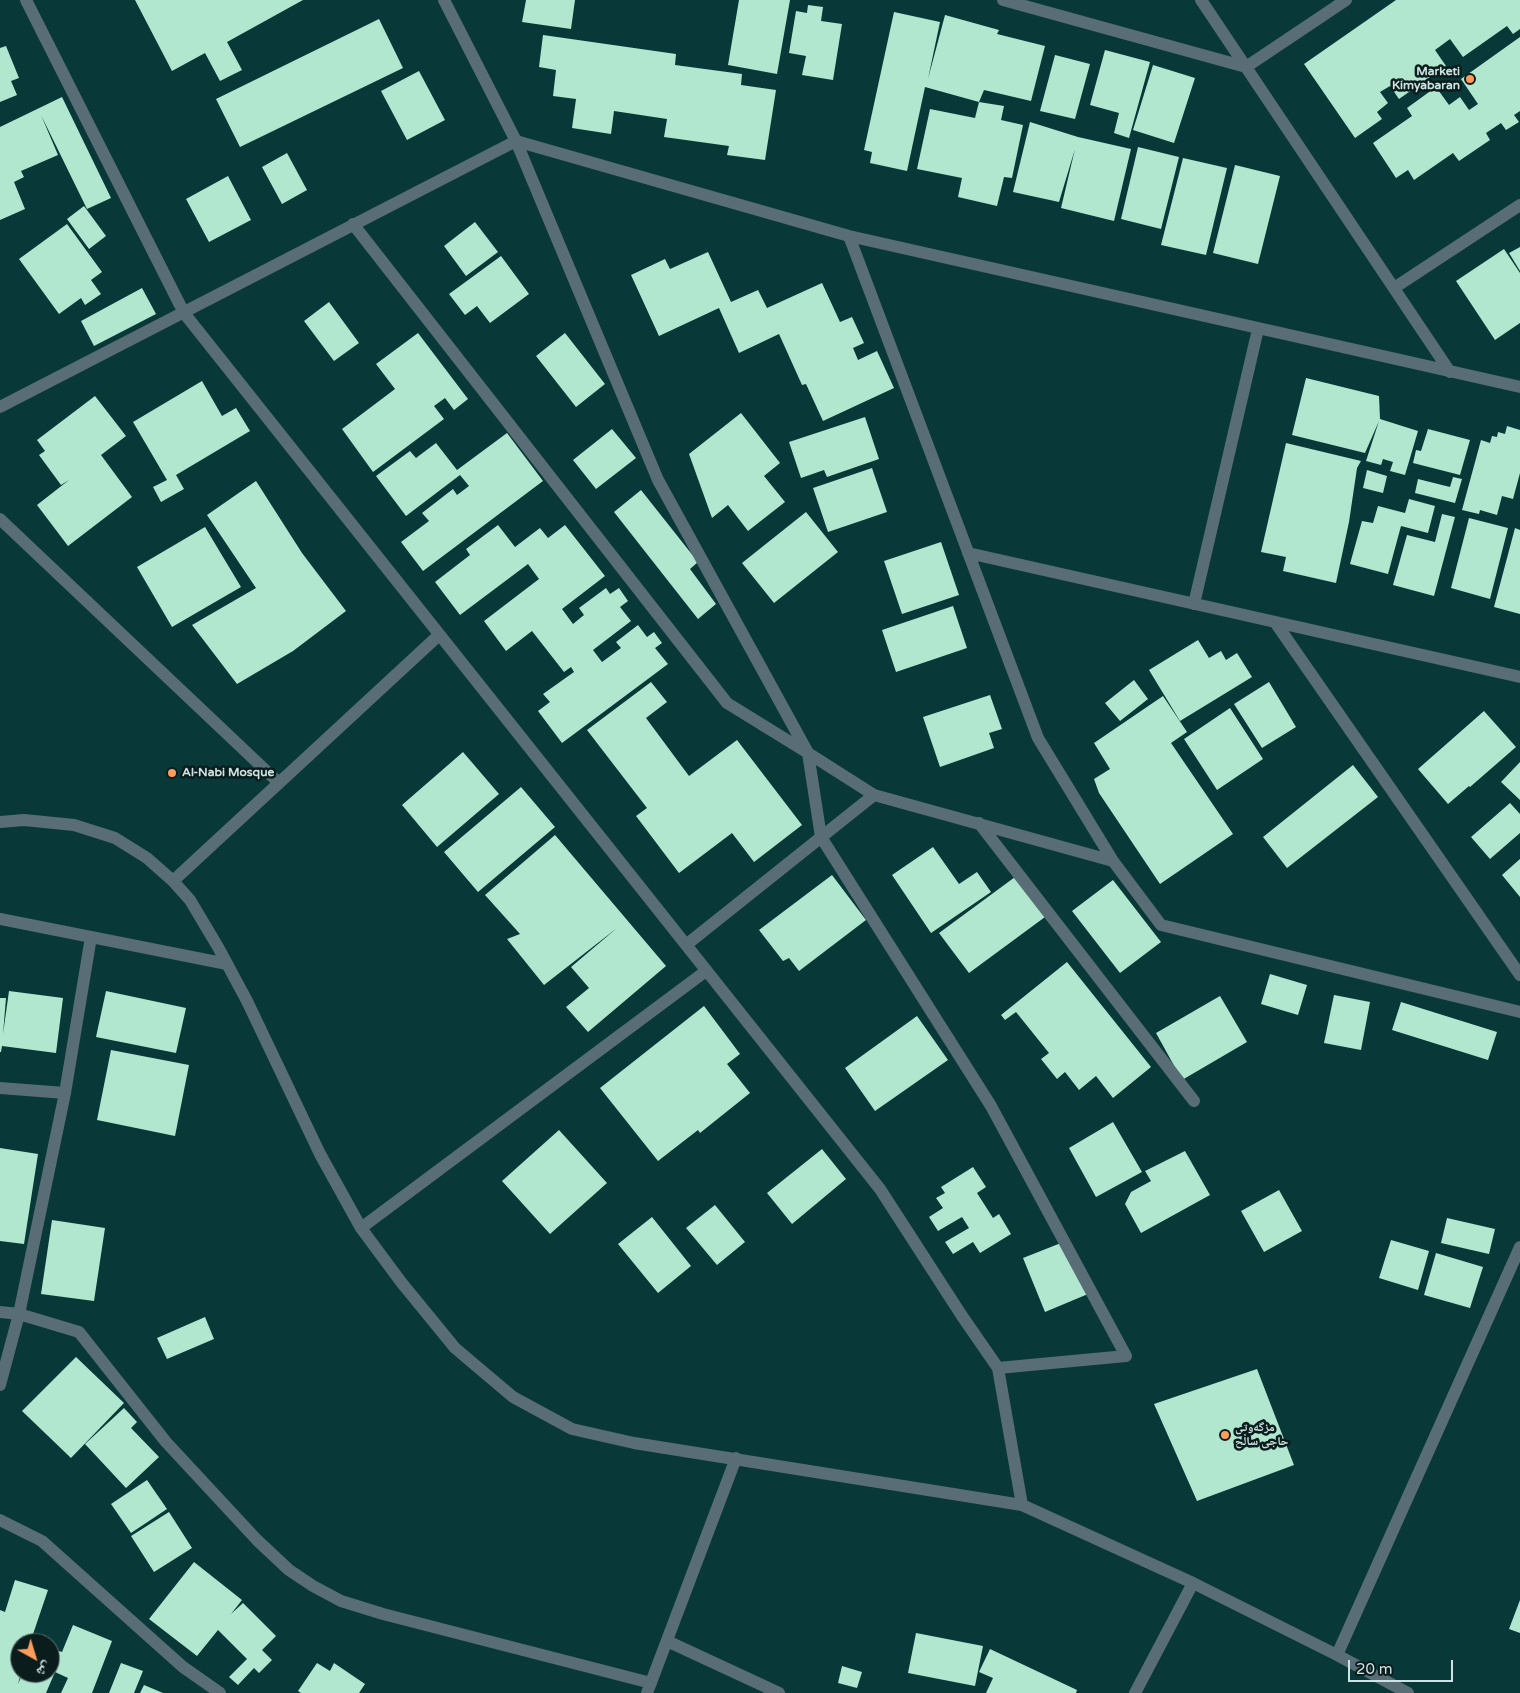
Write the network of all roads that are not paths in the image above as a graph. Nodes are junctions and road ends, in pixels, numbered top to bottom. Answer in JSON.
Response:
{"nodes":[{"id":1,"x":26,"y":0,"type":"edge"},
{"id":2,"x":444,"y":0,"type":"edge"},
{"id":3,"x":1003,"y":0,"type":"edge"},
{"id":4,"x":1202,"y":0,"type":"edge"},
{"id":5,"x":1346,"y":0,"type":"edge"},
{"id":6,"x":1246,"y":67,"type":"junction"},
{"id":7,"x":516,"y":141,"type":"junction"},
{"id":8,"x":1520,"y":205,"type":"edge"},
{"id":9,"x":353,"y":224,"type":"junction"},
{"id":10,"x":849,"y":236,"type":"junction"},
{"id":11,"x":1394,"y":288,"type":"junction"},
{"id":12,"x":184,"y":313,"type":"junction"},
{"id":13,"x":1258,"y":329,"type":"junction"},
{"id":14,"x":1450,"y":372,"type":"junction"},
{"id":15,"x":1520,"y":388,"type":"edge"},
{"id":16,"x":0,"y":406,"type":"edge"},
{"id":17,"x":0,"y":520,"type":"edge"},
{"id":18,"x":968,"y":553,"type":"junction"},
{"id":19,"x":1194,"y":604,"type":"junction"},
{"id":20,"x":1275,"y":622,"type":"junction"},
{"id":21,"x":439,"y":635,"type":"junction"},
{"id":22,"x":1520,"y":677,"type":"edge"},
{"id":23,"x":808,"y":754,"type":"junction"},
{"id":24,"x":279,"y":784,"type":"junction"},
{"id":25,"x":874,"y":795,"type":"junction"},
{"id":26,"x":0,"y":822,"type":"edge"},
{"id":27,"x":979,"y":823,"type":"junction"},
{"id":28,"x":821,"y":837,"type":"junction"},
{"id":29,"x":1113,"y":861,"type":"junction"},
{"id":30,"x":173,"y":881,"type":"junction"},
{"id":31,"x":0,"y":919,"type":"edge"},
{"id":32,"x":91,"y":937,"type":"junction"},
{"id":33,"x":686,"y":945,"type":"junction"},
{"id":34,"x":227,"y":964,"type":"junction"},
{"id":35,"x":706,"y":971,"type":"junction"},
{"id":36,"x":1520,"y":975,"type":"edge"},
{"id":37,"x":1520,"y":1012,"type":"edge"},
{"id":38,"x":0,"y":1088,"type":"edge"},
{"id":39,"x":65,"y":1093,"type":"junction"},
{"id":40,"x":1194,"y":1101,"type":"dead end"},
{"id":41,"x":361,"y":1228,"type":"junction"},
{"id":42,"x":1520,"y":1247,"type":"edge"},
{"id":43,"x":0,"y":1312,"type":"edge"},
{"id":44,"x":19,"y":1314,"type":"junction"},
{"id":45,"x":998,"y":1368,"type":"junction"},
{"id":46,"x":0,"y":1385,"type":"edge"},
{"id":47,"x":736,"y":1458,"type":"junction"},
{"id":48,"x":1022,"y":1505,"type":"junction"},
{"id":49,"x":0,"y":1520,"type":"edge"},
{"id":50,"x":1193,"y":1583,"type":"junction"},
{"id":51,"x":667,"y":1640,"type":"junction"},
{"id":52,"x":1337,"y":1654,"type":"junction"},
{"id":53,"x":649,"y":1688,"type":"edge"},
{"id":54,"x":220,"y":1693,"type":"edge"},
{"id":55,"x":779,"y":1693,"type":"edge"},
{"id":56,"x":1135,"y":1693,"type":"edge"},
{"id":57,"x":1408,"y":1693,"type":"edge"}],
"edges":[{"from":1,"to":12,"type":"street"},
{"from":2,"to":7,"type":"street"},
{"from":3,"to":6,"type":"street"},
{"from":4,"to":6,"type":"street"},
{"from":5,"to":6,"type":"street"},
{"from":6,"to":11,"type":"street"},
{"from":7,"to":9,"type":"street"},
{"from":7,"to":10,"type":"street"},
{"from":7,"to":23,"type":"street"},
{"from":8,"to":11,"type":"street"},
{"from":9,"to":12,"type":"street"},
{"from":9,"to":23,"type":"street"},
{"from":10,"to":13,"type":"street"},
{"from":10,"to":18,"type":"street"},
{"from":11,"to":14,"type":"street"},
{"from":12,"to":16,"type":"street"},
{"from":12,"to":21,"type":"street"},
{"from":13,"to":14,"type":"street"},
{"from":13,"to":19,"type":"street"},
{"from":14,"to":15,"type":"street"},
{"from":17,"to":24,"type":"street"},
{"from":18,"to":19,"type":"street"},
{"from":18,"to":29,"type":"street"},
{"from":19,"to":20,"type":"street"},
{"from":20,"to":22,"type":"street"},
{"from":20,"to":36,"type":"street"},
{"from":21,"to":24,"type":"street"},
{"from":21,"to":33,"type":"street"},
{"from":23,"to":25,"type":"street"},
{"from":23,"to":28,"type":"street"},
{"from":24,"to":30,"type":"street"},
{"from":25,"to":27,"type":"street"},
{"from":25,"to":28,"type":"street"},
{"from":26,"to":30,"type":"street"},
{"from":27,"to":29,"type":"street"},
{"from":27,"to":40,"type":"street"},
{"from":28,"to":33,"type":"street"},
{"from":28,"to":45,"type":"street"},
{"from":29,"to":37,"type":"street"},
{"from":30,"to":34,"type":"street"},
{"from":31,"to":32,"type":"street"},
{"from":32,"to":34,"type":"street"},
{"from":32,"to":39,"type":"street"},
{"from":33,"to":35,"type":"street"},
{"from":34,"to":41,"type":"street"},
{"from":35,"to":41,"type":"street"},
{"from":35,"to":45,"type":"street"},
{"from":38,"to":39,"type":"street"},
{"from":39,"to":44,"type":"street"},
{"from":41,"to":47,"type":"street"},
{"from":42,"to":52,"type":"street"},
{"from":43,"to":44,"type":"street"},
{"from":44,"to":46,"type":"street"},
{"from":44,"to":53,"type":"street"},
{"from":45,"to":48,"type":"street"},
{"from":47,"to":48,"type":"street"},
{"from":47,"to":51,"type":"street"},
{"from":48,"to":50,"type":"street"},
{"from":49,"to":54,"type":"street"},
{"from":50,"to":52,"type":"street"},
{"from":50,"to":56,"type":"street"},
{"from":51,"to":53,"type":"street"},
{"from":51,"to":55,"type":"street"},
{"from":52,"to":57,"type":"street"}]}
